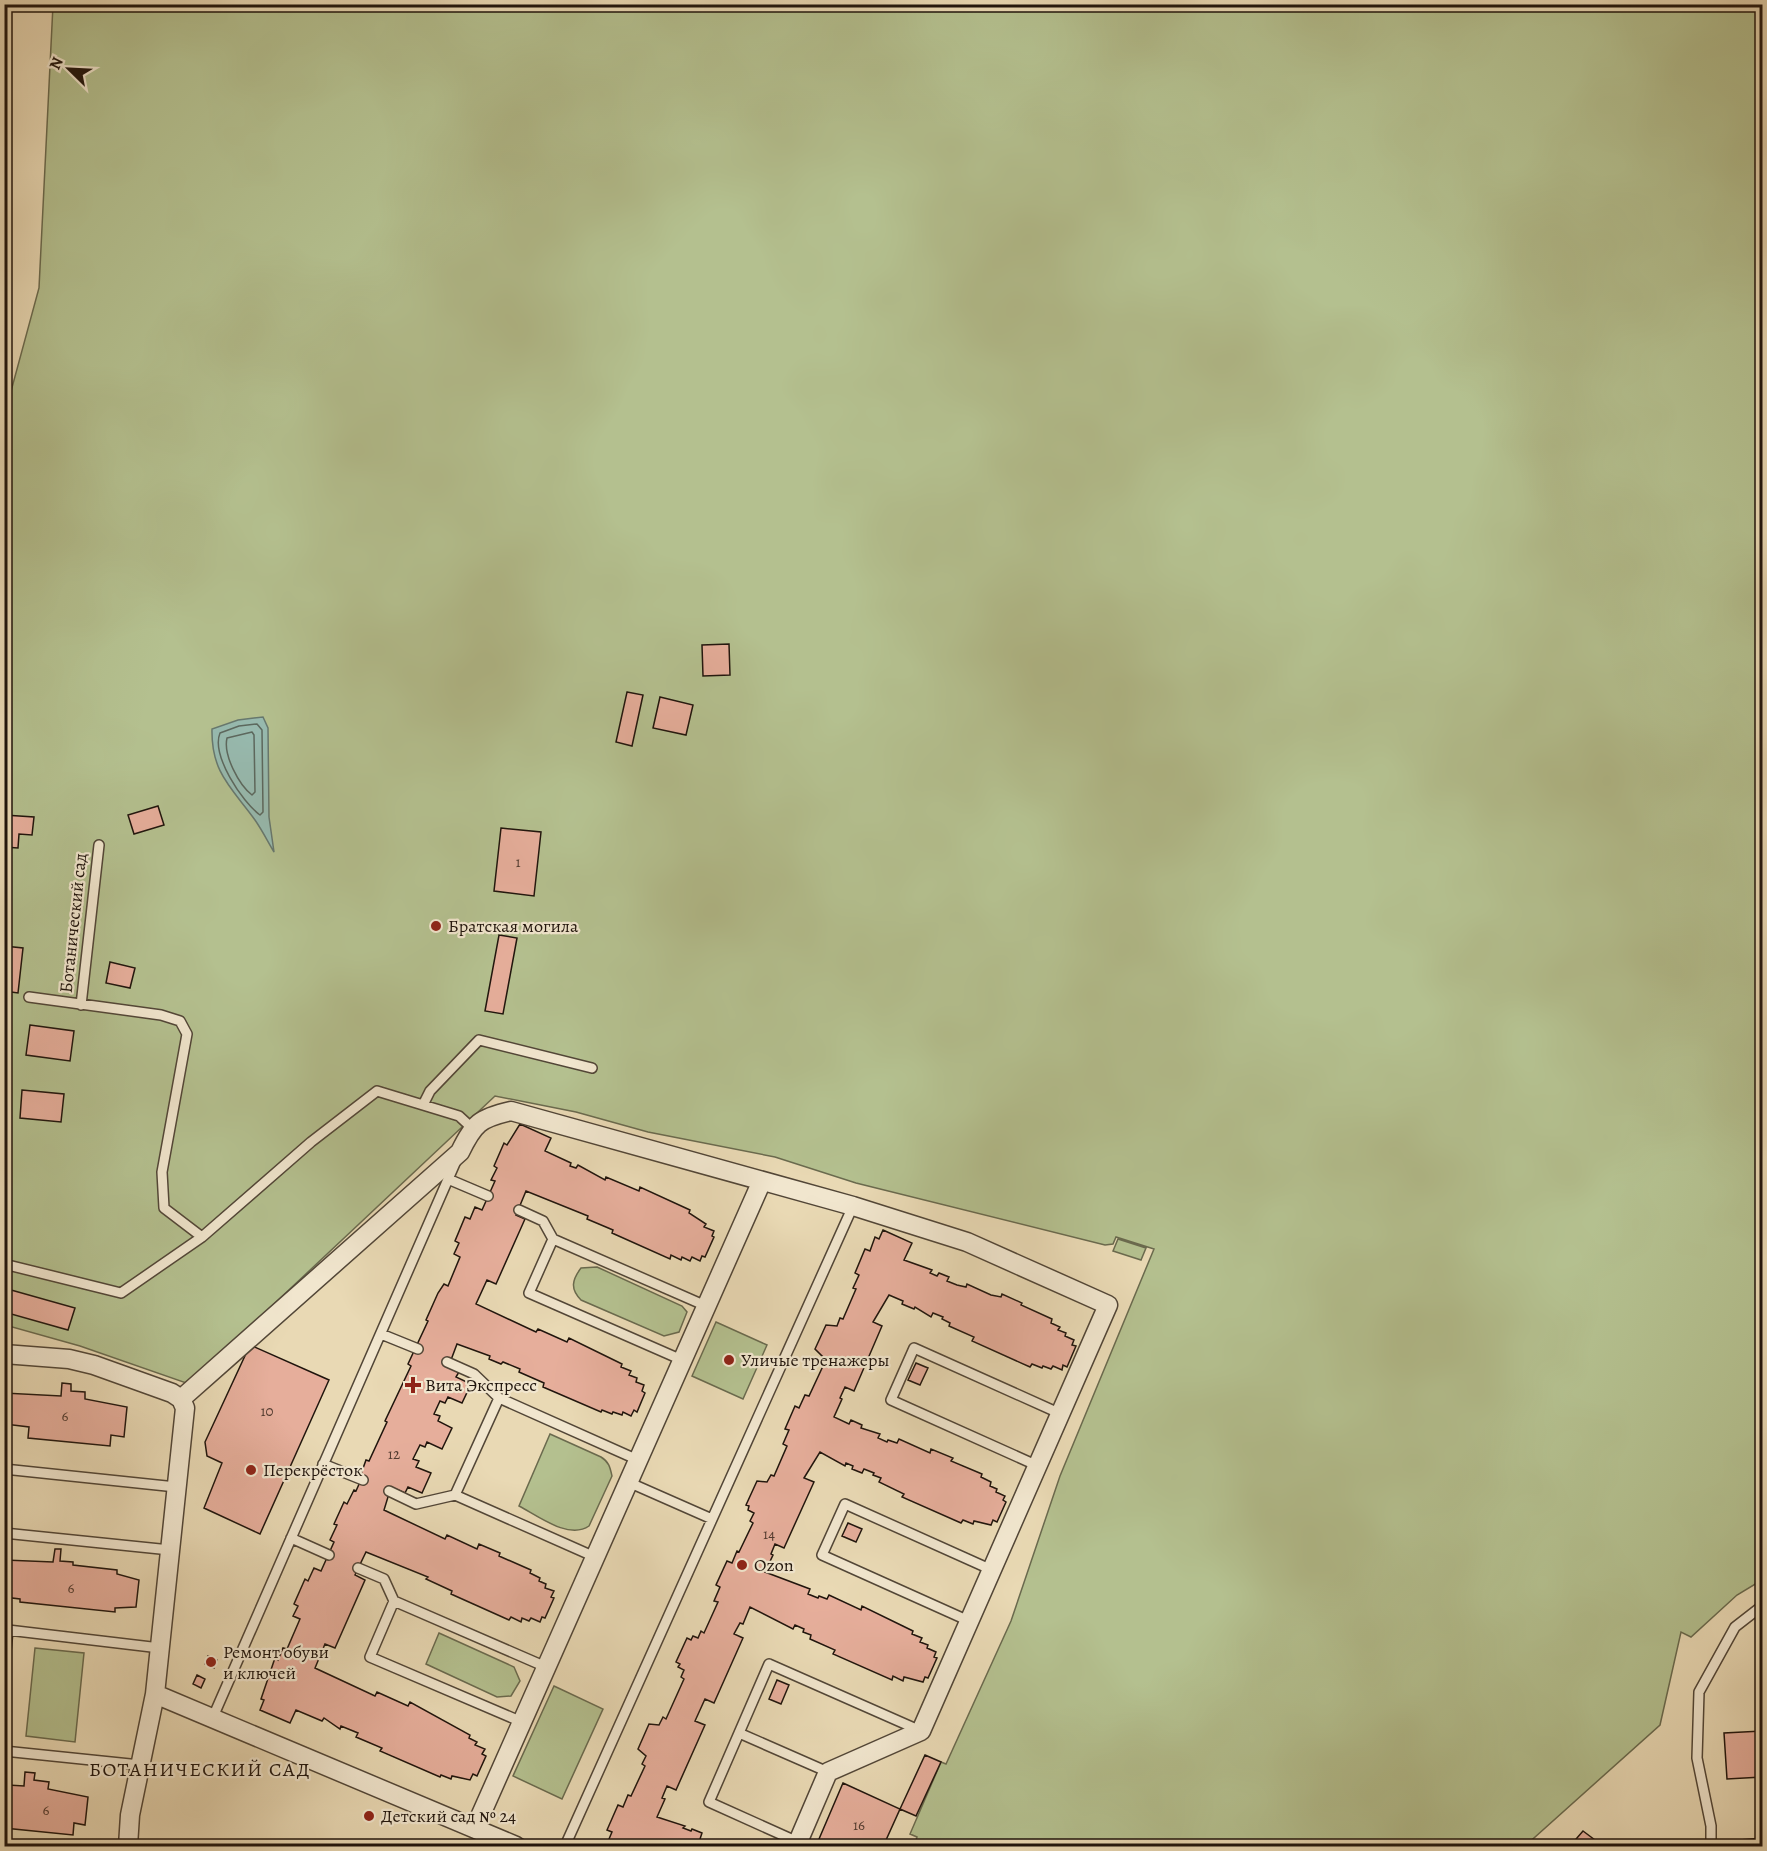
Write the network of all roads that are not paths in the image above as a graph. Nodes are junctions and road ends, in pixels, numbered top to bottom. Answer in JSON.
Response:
{"nodes":[{"id":1,"x":99,"y":845,"type":"dead end"},
{"id":2,"x":29,"y":997,"type":"dead end"},
{"id":3,"x":81,"y":1005,"type":"junction"},
{"id":4,"x":592,"y":1068,"type":"dead end"},
{"id":5,"x":423,"y":1105,"type":"junction"},
{"id":6,"x":472,"y":1128,"type":"junction"},
{"id":7,"x":460,"y":1152,"type":"junction"},
{"id":8,"x":448,"y":1179,"type":"junction"},
{"id":9,"x":761,"y":1183,"type":"junction"},
{"id":10,"x":488,"y":1196,"type":"dead end"},
{"id":11,"x":853,"y":1206,"type":"junction"},
{"id":12,"x":519,"y":1210,"type":"dead end"},
{"id":13,"x":202,"y":1237,"type":"junction"},
{"id":14,"x":553,"y":1239,"type":"junction"},
{"id":15,"x":4,"y":1264,"type":"edge"},
{"id":16,"x":706,"y":1306,"type":"junction"},
{"id":17,"x":381,"y":1334,"type":"junction"},
{"id":18,"x":418,"y":1349,"type":"dead end"},
{"id":19,"x":4,"y":1354,"type":"edge"},
{"id":20,"x":682,"y":1360,"type":"junction"},
{"id":21,"x":447,"y":1362,"type":"dead end"},
{"id":22,"x":499,"y":1398,"type":"junction"},
{"id":23,"x":181,"y":1399,"type":"junction"},
{"id":24,"x":1061,"y":1414,"type":"junction"},
{"id":25,"x":638,"y":1460,"type":"junction"},
{"id":26,"x":323,"y":1464,"type":"junction"},
{"id":27,"x":1038,"y":1466,"type":"junction"},
{"id":28,"x":4,"y":1469,"type":"edge"},
{"id":29,"x":363,"y":1480,"type":"dead end"},
{"id":30,"x":628,"y":1482,"type":"junction"},
{"id":31,"x":176,"y":1487,"type":"junction"},
{"id":32,"x":389,"y":1491,"type":"dead end"},
{"id":33,"x":455,"y":1495,"type":"junction"},
{"id":34,"x":712,"y":1519,"type":"junction"},
{"id":35,"x":4,"y":1533,"type":"edge"},
{"id":36,"x":291,"y":1538,"type":"junction"},
{"id":37,"x":170,"y":1550,"type":"junction"},
{"id":38,"x":329,"y":1555,"type":"dead end"},
{"id":39,"x":595,"y":1557,"type":"junction"},
{"id":40,"x":358,"y":1568,"type":"dead end"},
{"id":41,"x":992,"y":1570,"type":"junction"},
{"id":42,"x":394,"y":1601,"type":"junction"},
{"id":43,"x":1762,"y":1606,"type":"edge"},
{"id":44,"x":969,"y":1621,"type":"junction"},
{"id":45,"x":6,"y":1629,"type":"edge"},
{"id":46,"x":160,"y":1648,"type":"junction"},
{"id":47,"x":546,"y":1667,"type":"junction"},
{"id":48,"x":4,"y":1670,"type":"edge"},
{"id":49,"x":155,"y":1694,"type":"junction"},
{"id":50,"x":213,"y":1717,"type":"junction"},
{"id":51,"x":522,"y":1722,"type":"junction"},
{"id":52,"x":921,"y":1731,"type":"junction"},
{"id":53,"x":739,"y":1733,"type":"junction"},
{"id":54,"x":4,"y":1751,"type":"edge"},
{"id":55,"x":140,"y":1765,"type":"junction"},
{"id":56,"x":828,"y":1772,"type":"junction"},
{"id":57,"x":475,"y":1828,"type":"junction"},
{"id":58,"x":799,"y":1844,"type":"edge"},
{"id":59,"x":128,"y":1846,"type":"edge"},
{"id":60,"x":516,"y":1846,"type":"edge"},
{"id":61,"x":565,"y":1846,"type":"edge"},
{"id":62,"x":1712,"y":1846,"type":"edge"}],
"edges":[{"from":1,"to":3,"type":"lane","name":"Ботанический сад"},
{"from":2,"to":3,"type":"lane"},
{"from":3,"to":13,"type":"lane"},
{"from":4,"to":5,"type":"lane"},
{"from":5,"to":6,"type":"lane"},
{"from":5,"to":13,"type":"lane"},
{"from":6,"to":7,"type":"street"},
{"from":6,"to":9,"type":"street"},
{"from":7,"to":8,"type":"lane"},
{"from":7,"to":23,"type":"street"},
{"from":8,"to":10,"type":"lane"},
{"from":8,"to":17,"type":"lane"},
{"from":9,"to":11,"type":"street"},
{"from":9,"to":16,"type":"street"},
{"from":11,"to":24,"type":"street"},
{"from":11,"to":34,"type":"lane"},
{"from":12,"to":14,"type":"lane"},
{"from":13,"to":15,"type":"lane"},
{"from":14,"to":16,"type":"lane"},
{"from":14,"to":20,"type":"lane"},
{"from":16,"to":20,"type":"street"},
{"from":17,"to":18,"type":"lane"},
{"from":17,"to":26,"type":"lane"},
{"from":19,"to":23,"type":"street"},
{"from":20,"to":25,"type":"street"},
{"from":21,"to":22,"type":"lane"},
{"from":22,"to":25,"type":"lane"},
{"from":22,"to":33,"type":"lane"},
{"from":23,"to":31,"type":"street"},
{"from":24,"to":27,"type":"street"},
{"from":24,"to":27,"type":"lane"},
{"from":25,"to":30,"type":"street"},
{"from":26,"to":29,"type":"lane"},
{"from":26,"to":36,"type":"lane"},
{"from":27,"to":41,"type":"street"},
{"from":28,"to":31,"type":"lane"},
{"from":30,"to":34,"type":"lane"},
{"from":30,"to":39,"type":"street"},
{"from":31,"to":37,"type":"street"},
{"from":32,"to":33,"type":"lane"},
{"from":33,"to":39,"type":"lane"},
{"from":34,"to":61,"type":"lane"},
{"from":35,"to":37,"type":"lane"},
{"from":36,"to":38,"type":"lane"},
{"from":36,"to":50,"type":"lane"},
{"from":37,"to":46,"type":"street"},
{"from":39,"to":47,"type":"street"},
{"from":40,"to":42,"type":"lane"},
{"from":41,"to":44,"type":"street"},
{"from":41,"to":44,"type":"lane"},
{"from":42,"to":47,"type":"lane"},
{"from":42,"to":51,"type":"lane"},
{"from":43,"to":62,"type":"lane"},
{"from":44,"to":52,"type":"street"},
{"from":45,"to":46,"type":"lane"},
{"from":45,"to":48,"type":"lane"},
{"from":46,"to":49,"type":"street"},
{"from":47,"to":51,"type":"street"},
{"from":49,"to":50,"type":"street"},
{"from":49,"to":55,"type":"street"},
{"from":50,"to":57,"type":"street"},
{"from":51,"to":57,"type":"street"},
{"from":52,"to":53,"type":"lane"},
{"from":52,"to":56,"type":"street"},
{"from":53,"to":56,"type":"lane"},
{"from":53,"to":58,"type":"lane"},
{"from":54,"to":55,"type":"lane"},
{"from":55,"to":59,"type":"street"},
{"from":56,"to":58,"type":"street"},
{"from":57,"to":60,"type":"street"}]}
